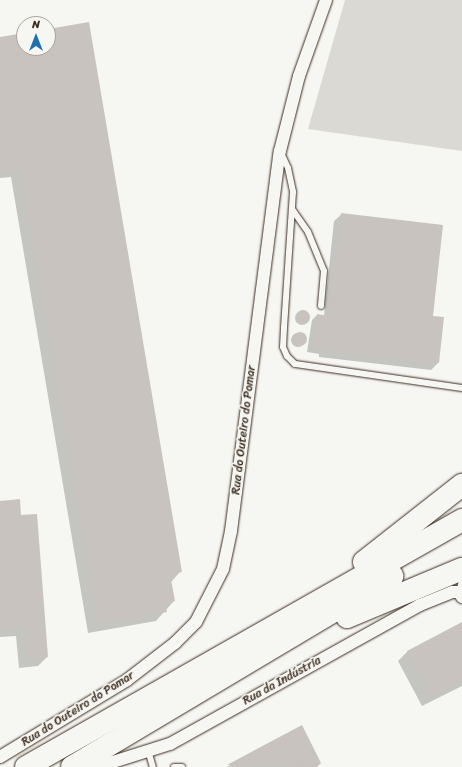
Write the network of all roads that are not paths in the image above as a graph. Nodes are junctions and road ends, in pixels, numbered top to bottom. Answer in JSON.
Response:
{"nodes":[{"id":1,"x":326,"y":0,"type":"edge"},
{"id":2,"x":280,"y":151,"type":"junction"},
{"id":3,"x":292,"y":209,"type":"junction"},
{"id":4,"x":322,"y":306,"type":"dead end"},
{"id":5,"x":462,"y":388,"type":"edge"},
{"id":6,"x":462,"y":485,"type":"edge"},
{"id":7,"x":462,"y":520,"type":"edge"},
{"id":8,"x":462,"y":535,"type":"edge"},
{"id":9,"x":462,"y":569,"type":"edge"},
{"id":10,"x":461,"y":590,"type":"edge"},
{"id":11,"x":272,"y":649,"type":"junction"},
{"id":12,"x":196,"y":670,"type":"junction"},
{"id":13,"x":148,"y":750,"type":"junction"},
{"id":14,"x":0,"y":757,"type":"edge"},
{"id":15,"x":26,"y":767,"type":"edge"},
{"id":16,"x":72,"y":767,"type":"edge"},
{"id":17,"x":97,"y":767,"type":"edge"},
{"id":18,"x":153,"y":767,"type":"edge"},
{"id":19,"x":174,"y":767,"type":"edge"},
{"id":20,"x":182,"y":767,"type":"edge"}],
"edges":[{"from":1,"to":2,"type":"street","name":"Rua do Outeiro do Pomar"},
{"from":2,"to":3,"type":"lane"},
{"from":2,"to":14,"type":"street","name":"Rua do Outeiro do Pomar"},
{"from":3,"to":4,"type":"lane"},
{"from":3,"to":5,"type":"lane"},
{"from":6,"to":12,"type":"highway"},
{"from":7,"to":12,"type":"highway"},
{"from":8,"to":11,"type":"highway"},
{"from":9,"to":11,"type":"highway"},
{"from":10,"to":13,"type":"street","name":"Rua da Indústria"},
{"from":11,"to":16,"type":"highway"},
{"from":12,"to":15,"type":"highway"},
{"from":13,"to":17,"type":"street","name":"Rua da Indústria"},
{"from":13,"to":18,"type":"lane"},
{"from":19,"to":20,"type":"lane"}]}
